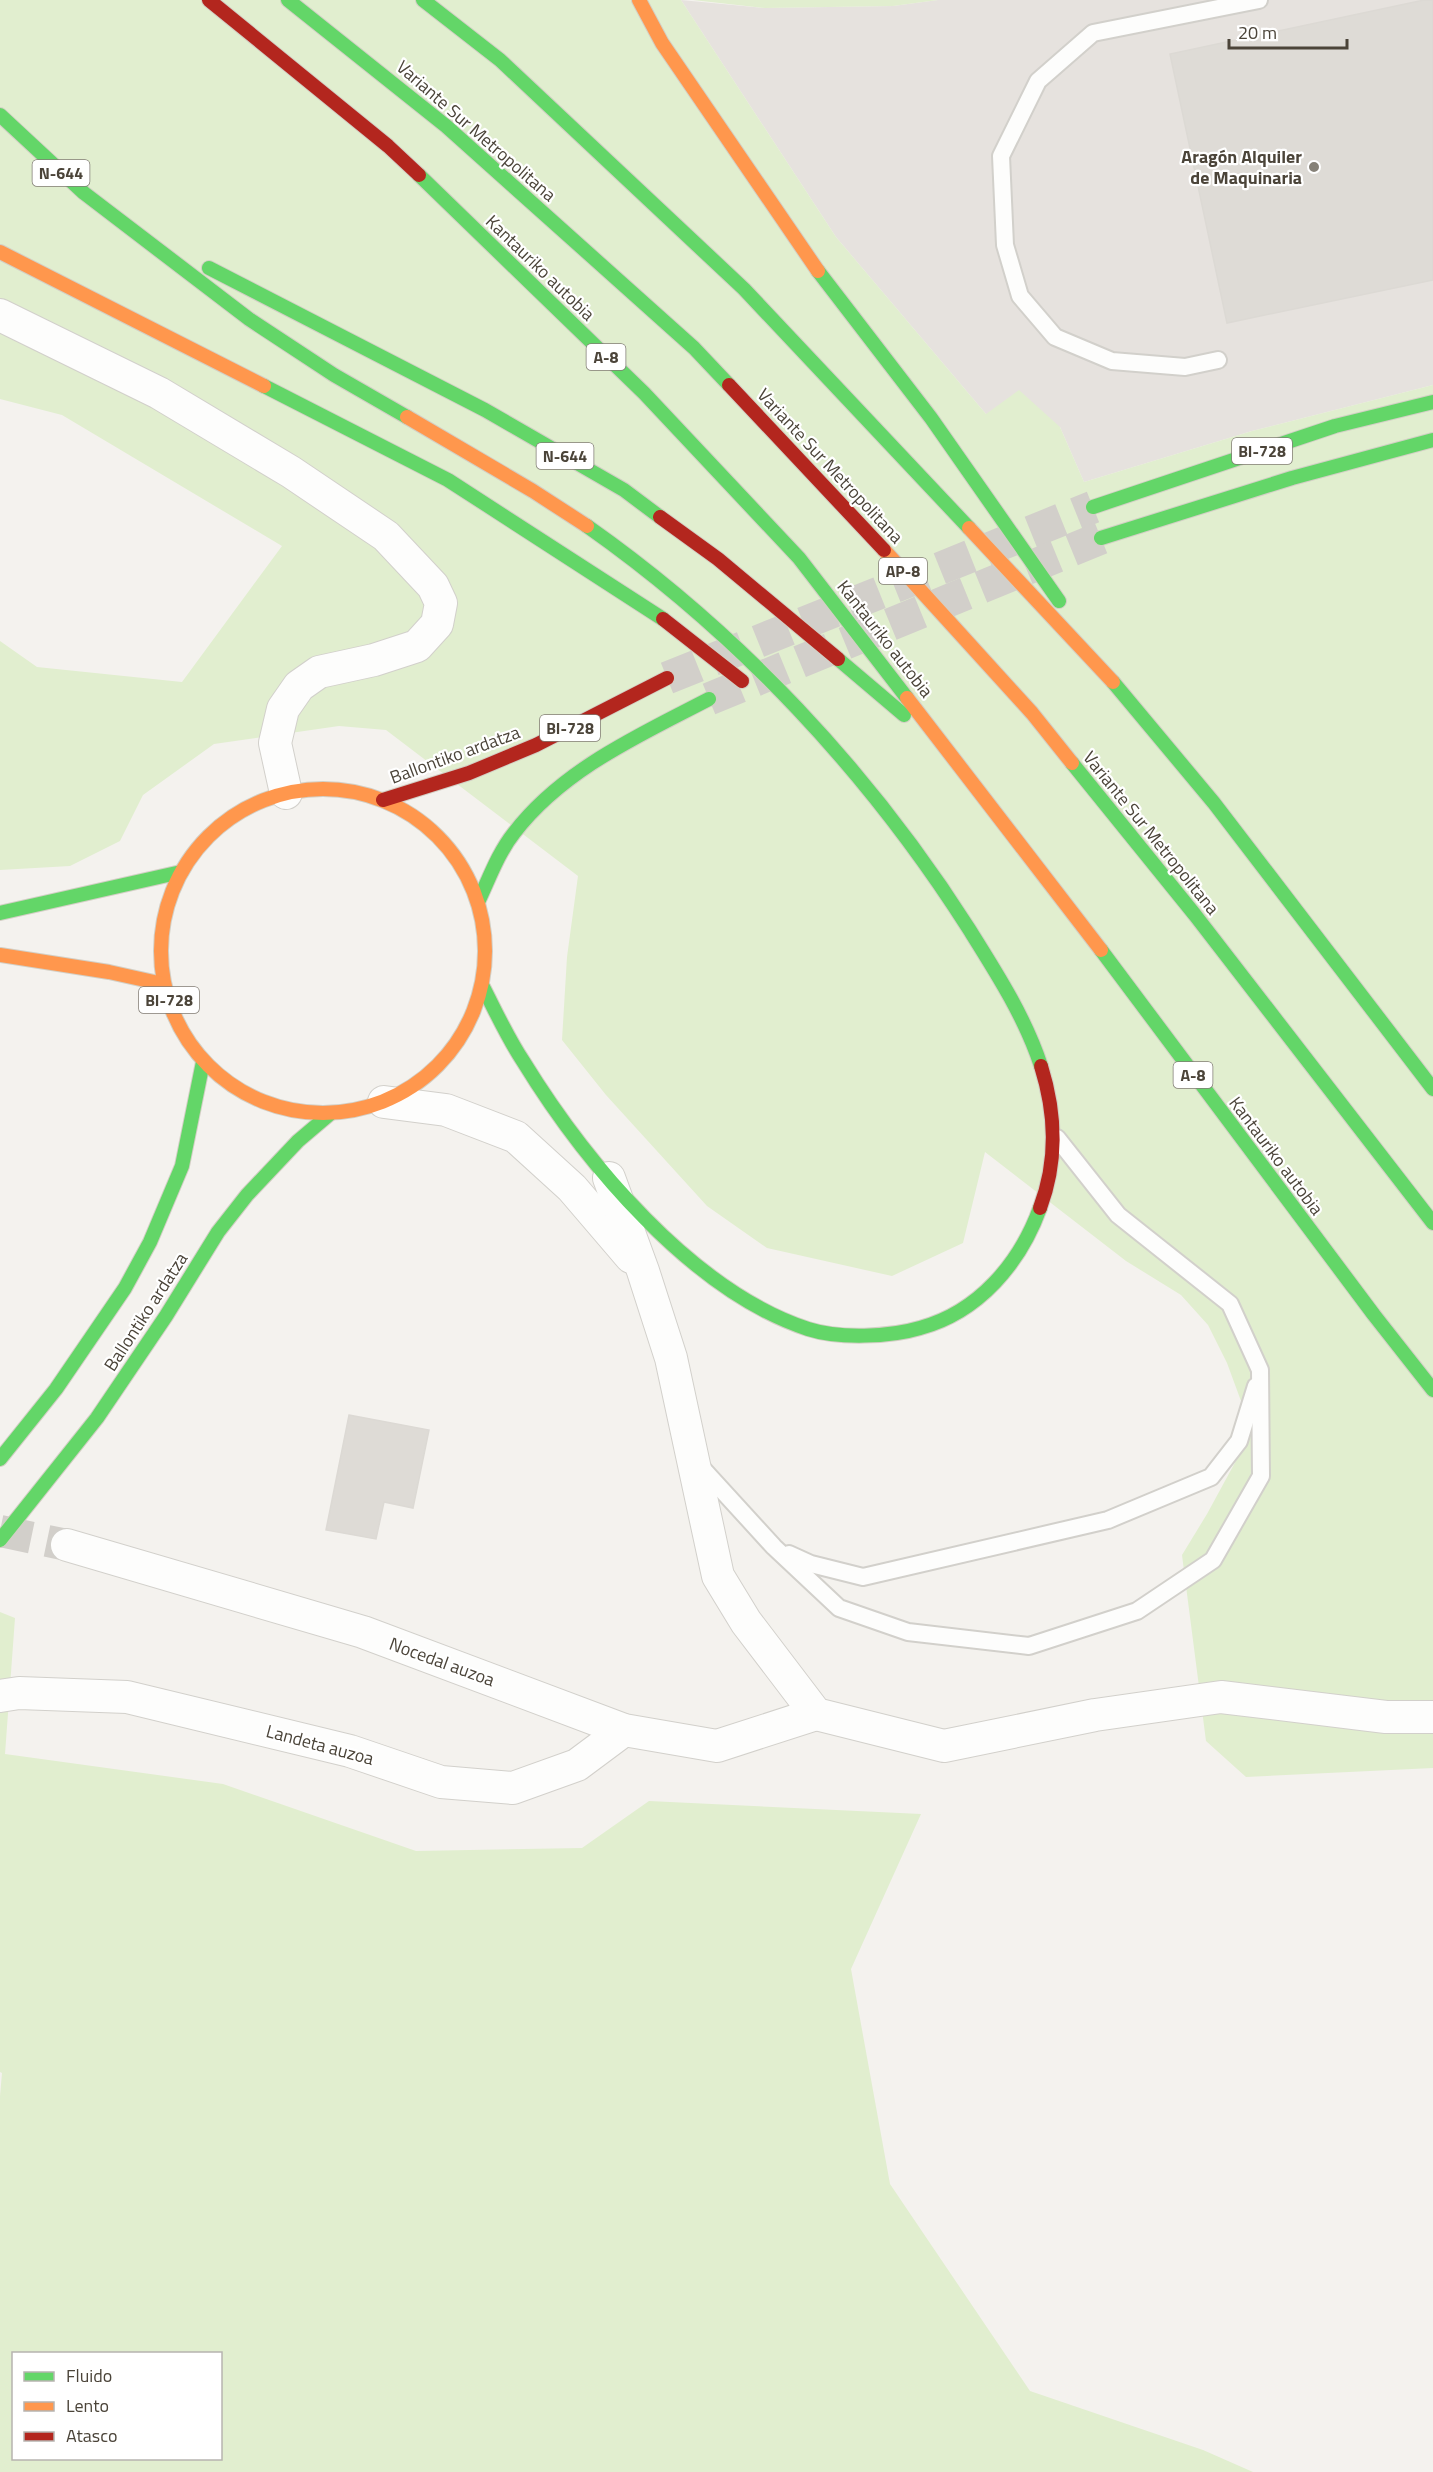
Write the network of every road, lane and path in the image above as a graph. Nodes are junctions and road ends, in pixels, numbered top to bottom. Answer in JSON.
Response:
{"nodes":[{"id":1,"x":209,"y":0,"type":"edge"},
{"id":2,"x":288,"y":0,"type":"edge"},
{"id":3,"x":423,"y":0,"type":"edge"},
{"id":4,"x":639,"y":0,"type":"edge"},
{"id":5,"x":1259,"y":0,"type":"edge"},
{"id":6,"x":0,"y":115,"type":"edge"},
{"id":7,"x":127,"y":225,"type":"junction"},
{"id":8,"x":0,"y":252,"type":"edge"},
{"id":9,"x":0,"y":315,"type":"edge"},
{"id":10,"x":1218,"y":360,"type":"dead end"},
{"id":11,"x":1433,"y":402,"type":"edge"},
{"id":12,"x":1433,"y":440,"type":"edge"},
{"id":13,"x":1093,"y":507,"type":"tunnel mouth"},
{"id":14,"x":1101,"y":538,"type":"tunnel mouth"},
{"id":15,"x":667,"y":678,"type":"tunnel mouth"},
{"id":16,"x":754,"y":693,"type":"dead end"},
{"id":17,"x":1128,"y":698,"type":"junction"},
{"id":18,"x":709,"y":699,"type":"tunnel mouth"},
{"id":19,"x":956,"y":759,"type":"junction"},
{"id":20,"x":825,"y":761,"type":"dead end"},
{"id":21,"x":286,"y":793,"type":"junction"},
{"id":22,"x":383,"y":800,"type":"junction"},
{"id":23,"x":893,"y":822,"type":"junction"},
{"id":24,"x":181,"y":872,"type":"junction"},
{"id":25,"x":478,"y":902,"type":"junction"},
{"id":26,"x":0,"y":912,"type":"edge"},
{"id":27,"x":0,"y":955,"type":"edge"},
{"id":28,"x":163,"y":984,"type":"junction"},
{"id":29,"x":482,"y":985,"type":"junction"},
{"id":30,"x":203,"y":1062,"type":"junction"},
{"id":31,"x":1433,"y":1089,"type":"edge"},
{"id":32,"x":384,"y":1102,"type":"junction"},
{"id":33,"x":331,"y":1113,"type":"junction"},
{"id":34,"x":1055,"y":1135,"type":"junction"},
{"id":35,"x":607,"y":1172,"type":"junction"},
{"id":36,"x":1433,"y":1222,"type":"edge"},
{"id":37,"x":643,"y":1271,"type":"junction"},
{"id":38,"x":1260,"y":1370,"type":"junction"},
{"id":39,"x":1433,"y":1389,"type":"edge"},
{"id":40,"x":691,"y":1456,"type":"junction"},
{"id":41,"x":0,"y":1459,"type":"edge"},
{"id":42,"x":0,"y":1540,"type":"edge"},
{"id":43,"x":67,"y":1545,"type":"tunnel mouth"},
{"id":44,"x":774,"y":1547,"type":"junction"},
{"id":45,"x":0,"y":1696,"type":"edge"},
{"id":46,"x":816,"y":1714,"type":"junction"},
{"id":47,"x":1433,"y":1717,"type":"edge"},
{"id":48,"x":624,"y":1730,"type":"junction"}],
"edges":[{"from":1,"to":19,"type":"main road","name":"Kantauriko autobia","number":"A-8"},
{"from":2,"to":36,"type":"main road","name":"Variante Sur Metropolitana","number":"AP-8"},
{"from":3,"to":17,"type":"main road"},
{"from":4,"to":17,"type":"main road"},
{"from":5,"to":10,"type":"lane"},
{"from":6,"to":7,"type":"main road","number":"N-644"},
{"from":7,"to":19,"type":"main road","number":"N-644"},
{"from":7,"to":23,"type":"main road"},
{"from":8,"to":16,"type":"main road"},
{"from":9,"to":21,"type":"street"},
{"from":11,"to":13,"type":"main road","number":"BI-728"},
{"from":12,"to":14,"type":"main road","number":"BI-728"},
{"from":15,"to":22,"type":"main road","name":"Ballontiko ardatza","number":"BI-728"},
{"from":17,"to":31,"type":"main road"},
{"from":18,"to":25,"type":"main road","number":"BI-728"},
{"from":19,"to":39,"type":"main road","name":"Kantauriko autobia","number":"A-8"},
{"from":20,"to":23,"type":"main road"},
{"from":21,"to":22,"type":"main road","number":"BI-728"},
{"from":21,"to":24,"type":"main road","number":"BI-728"},
{"from":22,"to":25,"type":"main road","number":"BI-728"},
{"from":23,"to":34,"type":"main road"},
{"from":24,"to":26,"type":"main road"},
{"from":24,"to":28,"type":"main road","number":"BI-728"},
{"from":25,"to":29,"type":"main road","number":"BI-728"},
{"from":27,"to":28,"type":"main road"},
{"from":28,"to":30,"type":"main road","number":"BI-728"},
{"from":29,"to":32,"type":"main road","number":"BI-728"},
{"from":29,"to":35,"type":"main road"},
{"from":30,"to":33,"type":"main road","number":"BI-728"},
{"from":30,"to":41,"type":"main road","name":"Ballontiko ardatza"},
{"from":32,"to":33,"type":"main road","number":"BI-728"},
{"from":32,"to":37,"type":"street"},
{"from":33,"to":42,"type":"main road","name":"Ballontiko ardatza"},
{"from":34,"to":35,"type":"main road"},
{"from":34,"to":38,"type":"lane"},
{"from":35,"to":37,"type":"street"},
{"from":37,"to":40,"type":"street"},
{"from":38,"to":44,"type":"lane"},
{"from":38,"to":44,"type":"lane"},
{"from":40,"to":44,"type":"lane"},
{"from":40,"to":46,"type":"street"},
{"from":43,"to":48,"type":"street","name":"Nocedal auzoa"},
{"from":45,"to":48,"type":"street","name":"Landeta auzoa"},
{"from":46,"to":47,"type":"street"},
{"from":46,"to":48,"type":"street","name":"Nocedal auzoa"}]}
